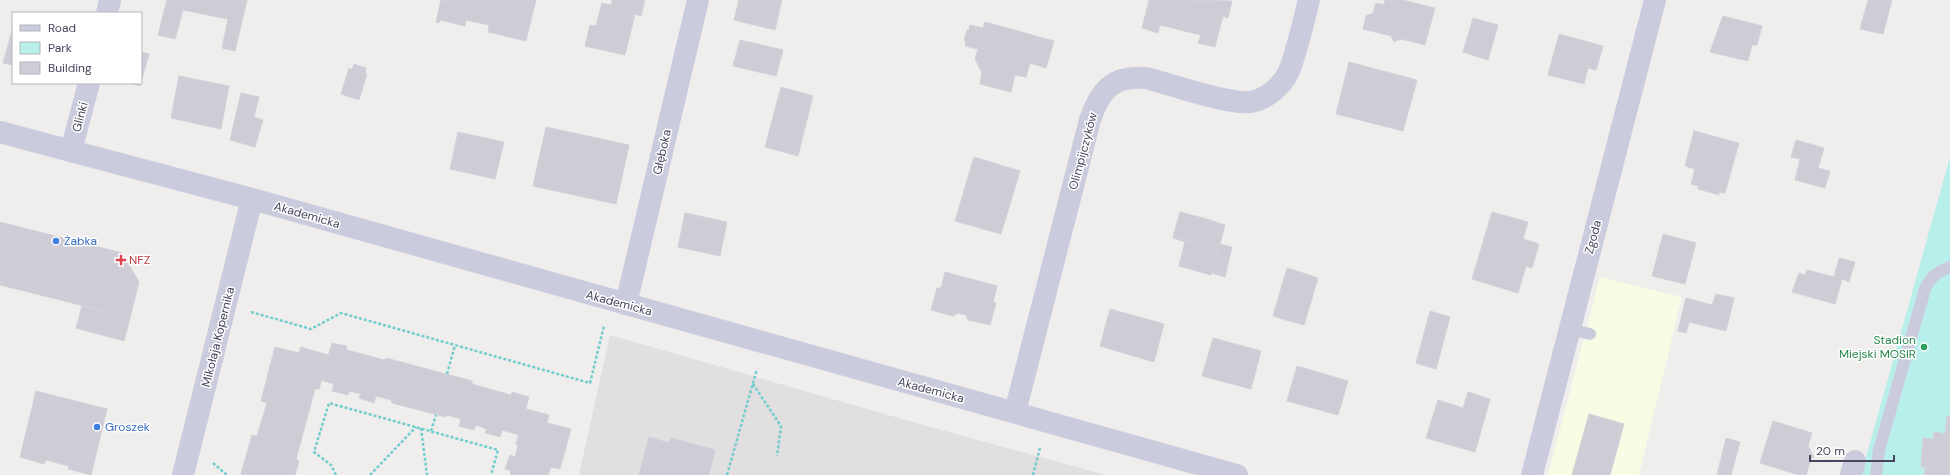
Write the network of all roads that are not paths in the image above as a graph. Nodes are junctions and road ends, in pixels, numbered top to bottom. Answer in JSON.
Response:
{"nodes":[{"id":1,"x":110,"y":0,"type":"edge"},
{"id":2,"x":698,"y":0,"type":"edge"},
{"id":3,"x":1309,"y":0,"type":"edge"},
{"id":4,"x":1655,"y":0,"type":"edge"},
{"id":5,"x":107,"y":12,"type":"edge"},
{"id":6,"x":89,"y":84,"type":"edge"},
{"id":7,"x":0,"y":132,"type":"edge"},
{"id":8,"x":71,"y":151,"type":"junction"},
{"id":9,"x":252,"y":199,"type":"junction"},
{"id":10,"x":1950,"y":267,"type":"edge"},
{"id":11,"x":626,"y":304,"type":"junction"},
{"id":12,"x":1015,"y":412,"type":"junction"},
{"id":13,"x":183,"y":475,"type":"edge"},
{"id":14,"x":1237,"y":475,"type":"edge"},
{"id":15,"x":1532,"y":475,"type":"edge"},
{"id":16,"x":1876,"y":475,"type":"edge"}],
"edges":[{"from":1,"to":5,"type":"street"},
{"from":2,"to":11,"type":"street","name":"Głęboka"},
{"from":3,"to":12,"type":"street","name":"Olimpijczyków"},
{"from":4,"to":15,"type":"street","name":"Zgoda"},
{"from":6,"to":8,"type":"street","name":"Glinki"},
{"from":7,"to":8,"type":"street","name":"Akademicka"},
{"from":8,"to":9,"type":"street","name":"Akademicka"},
{"from":9,"to":11,"type":"street","name":"Akademicka"},
{"from":9,"to":13,"type":"street","name":"Mikołaja Kopernika"},
{"from":10,"to":16,"type":"lane"},
{"from":11,"to":12,"type":"street","name":"Akademicka"},
{"from":12,"to":14,"type":"street","name":"Akademicka"}]}
